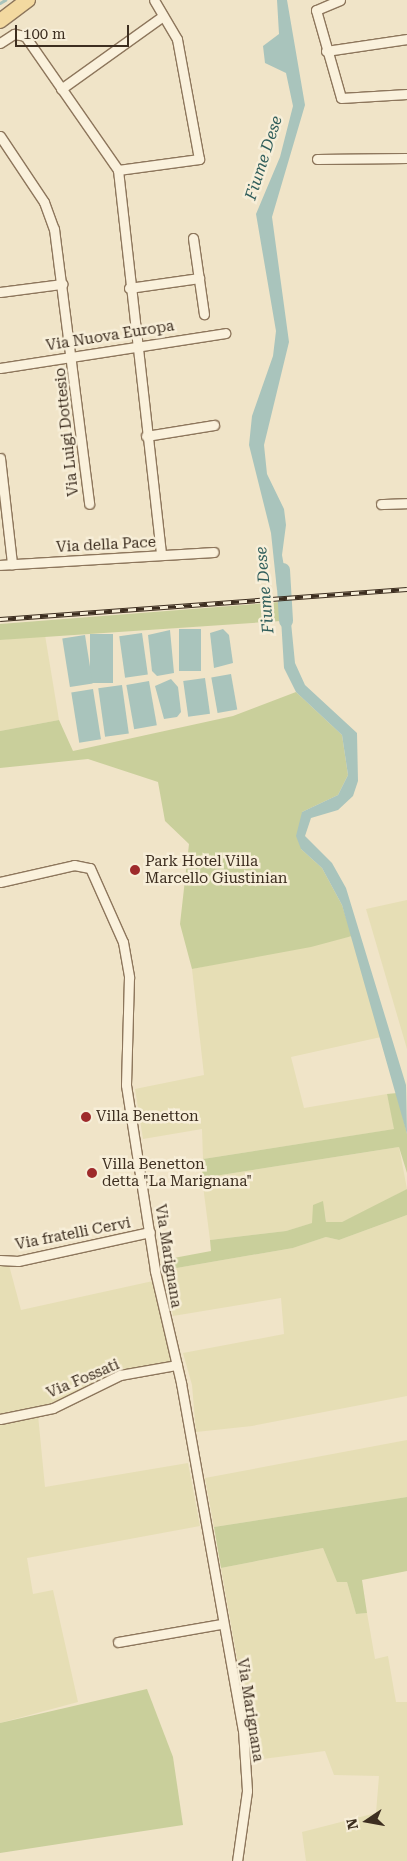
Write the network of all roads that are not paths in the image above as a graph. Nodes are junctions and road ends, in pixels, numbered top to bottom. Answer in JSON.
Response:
{"nodes":[{"id":1,"x":28,"y":0,"type":"edge"},
{"id":2,"x":154,"y":0,"type":"edge"},
{"id":3,"x":340,"y":0,"type":"edge"},
{"id":4,"x":163,"y":16,"type":"junction"},
{"id":5,"x":0,"y":21,"type":"edge"},
{"id":6,"x":407,"y":39,"type":"edge"},
{"id":7,"x":0,"y":43,"type":"edge"},
{"id":8,"x":326,"y":51,"type":"junction"},
{"id":9,"x":61,"y":90,"type":"junction"},
{"id":10,"x":407,"y":94,"type":"edge"},
{"id":11,"x":0,"y":136,"type":"edge"},
{"id":12,"x":407,"y":158,"type":"edge"},
{"id":13,"x":317,"y":159,"type":"dead end"},
{"id":14,"x":118,"y":170,"type":"junction"},
{"id":15,"x":193,"y":238,"type":"dead end"},
{"id":16,"x":199,"y":278,"type":"junction"},
{"id":17,"x":62,"y":284,"type":"junction"},
{"id":18,"x":129,"y":288,"type":"junction"},
{"id":19,"x":0,"y":292,"type":"edge"},
{"id":20,"x":204,"y":314,"type":"dead end"},
{"id":21,"x":225,"y":333,"type":"dead end"},
{"id":22,"x":135,"y":346,"type":"junction"},
{"id":23,"x":72,"y":356,"type":"junction"},
{"id":24,"x":0,"y":368,"type":"edge"},
{"id":25,"x":214,"y":425,"type":"dead end"},
{"id":26,"x":146,"y":436,"type":"junction"},
{"id":27,"x":0,"y":458,"type":"edge"},
{"id":28,"x":2,"y":492,"type":"edge"},
{"id":29,"x":407,"y":503,"type":"edge"},
{"id":30,"x":89,"y":504,"type":"dead end"},
{"id":31,"x":382,"y":504,"type":"dead end"},
{"id":32,"x":214,"y":552,"type":"dead end"},
{"id":33,"x":161,"y":555,"type":"junction"},
{"id":34,"x":12,"y":564,"type":"junction"},
{"id":35,"x":0,"y":565,"type":"edge"},
{"id":36,"x":0,"y":882,"type":"edge"},
{"id":37,"x":150,"y":1232,"type":"junction"},
{"id":38,"x":0,"y":1260,"type":"edge"},
{"id":39,"x":178,"y":1366,"type":"junction"},
{"id":40,"x":0,"y":1419,"type":"edge"},
{"id":41,"x":221,"y":1624,"type":"junction"},
{"id":42,"x":118,"y":1642,"type":"dead end"},
{"id":43,"x":237,"y":1861,"type":"edge"}],
"edges":[{"from":1,"to":5,"type":"main road"},
{"from":2,"to":4,"type":"street"},
{"from":3,"to":8,"type":"street"},
{"from":4,"to":9,"type":"street"},
{"from":4,"to":14,"type":"street"},
{"from":6,"to":8,"type":"street"},
{"from":7,"to":9,"type":"street"},
{"from":8,"to":10,"type":"street"},
{"from":9,"to":14,"type":"street"},
{"from":11,"to":17,"type":"street","name":"Via Luigi Dottesio"},
{"from":12,"to":13,"type":"street"},
{"from":14,"to":18,"type":"street"},
{"from":15,"to":16,"type":"street"},
{"from":16,"to":18,"type":"street"},
{"from":16,"to":20,"type":"street"},
{"from":17,"to":19,"type":"street"},
{"from":17,"to":23,"type":"street","name":"Via Luigi Dottesio"},
{"from":18,"to":22,"type":"street"},
{"from":21,"to":22,"type":"street","name":"Via Nuova Europa"},
{"from":22,"to":23,"type":"street","name":"Via Nuova Europa"},
{"from":22,"to":26,"type":"street"},
{"from":23,"to":24,"type":"street","name":"Via Nuova Europa"},
{"from":23,"to":30,"type":"street","name":"Via Luigi Dottesio"},
{"from":25,"to":26,"type":"street"},
{"from":26,"to":33,"type":"street"},
{"from":27,"to":28,"type":"street"},
{"from":28,"to":34,"type":"street"},
{"from":29,"to":31,"type":"street"},
{"from":32,"to":33,"type":"street","name":"Via della Pace"},
{"from":33,"to":34,"type":"street","name":"Via della Pace"},
{"from":34,"to":35,"type":"street","name":"Via della Pace"},
{"from":36,"to":37,"type":"street","name":"Via Marignana"},
{"from":37,"to":38,"type":"street","name":"Via fratelli Cervi"},
{"from":37,"to":39,"type":"street","name":"Via Marignana"},
{"from":39,"to":40,"type":"street","name":"Via Fossati"},
{"from":39,"to":41,"type":"street","name":"Via Marignana"},
{"from":41,"to":42,"type":"street"},
{"from":41,"to":43,"type":"street","name":"Via Marignana"}]}
